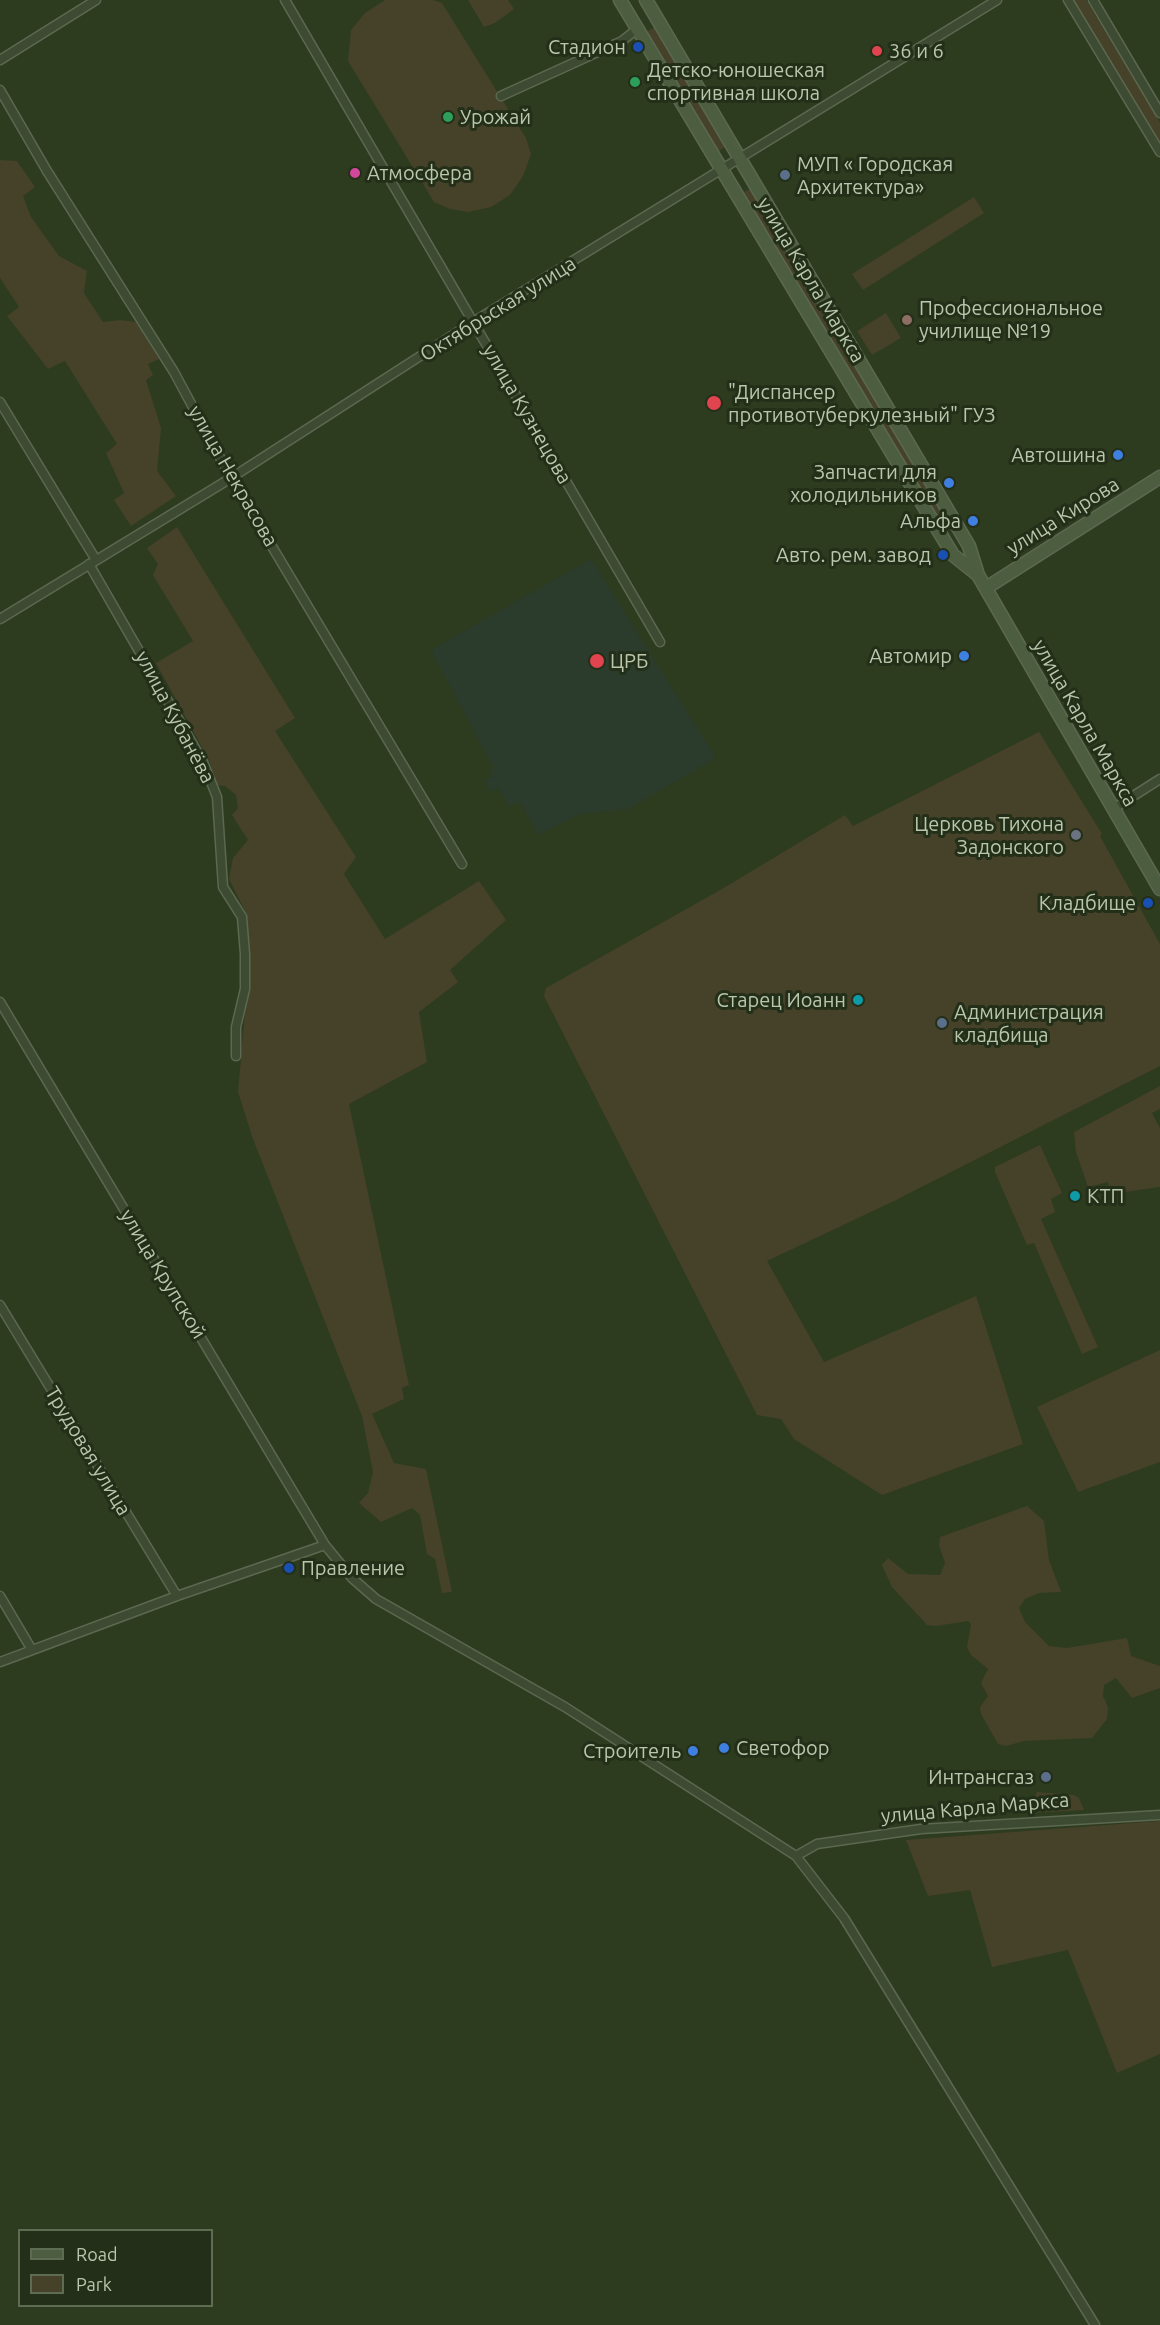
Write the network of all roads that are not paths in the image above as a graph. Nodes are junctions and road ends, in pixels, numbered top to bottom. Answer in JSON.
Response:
{"nodes":[{"id":1,"x":96,"y":0,"type":"edge"},
{"id":2,"x":285,"y":0,"type":"edge"},
{"id":3,"x":620,"y":0,"type":"edge"},
{"id":4,"x":646,"y":0,"type":"edge"},
{"id":5,"x":997,"y":0,"type":"edge"},
{"id":6,"x":1068,"y":0,"type":"edge"},
{"id":7,"x":1093,"y":0,"type":"edge"},
{"id":8,"x":657,"y":17,"type":"junction"},
{"id":9,"x":637,"y":29,"type":"junction"},
{"id":10,"x":0,"y":60,"type":"edge"},
{"id":11,"x":0,"y":90,"type":"edge"},
{"id":12,"x":501,"y":96,"type":"dead end"},
{"id":13,"x":1160,"y":113,"type":"edge"},
{"id":14,"x":1160,"y":152,"type":"edge"},
{"id":15,"x":740,"y":160,"type":"junction"},
{"id":16,"x":723,"y":171,"type":"junction"},
{"id":17,"x":473,"y":322,"type":"junction"},
{"id":18,"x":0,"y":402,"type":"edge"},
{"id":19,"x":1160,"y":477,"type":"edge"},
{"id":20,"x":231,"y":478,"type":"junction"},
{"id":21,"x":92,"y":562,"type":"junction"},
{"id":22,"x":978,"y":575,"type":"junction"},
{"id":23,"x":986,"y":588,"type":"junction"},
{"id":24,"x":0,"y":619,"type":"edge"},
{"id":25,"x":660,"y":642,"type":"dead end"},
{"id":26,"x":1160,"y":779,"type":"edge"},
{"id":27,"x":1113,"y":810,"type":"junction"},
{"id":28,"x":462,"y":864,"type":"dead end"},
{"id":29,"x":1160,"y":889,"type":"edge"},
{"id":30,"x":0,"y":1002,"type":"edge"},
{"id":31,"x":236,"y":1056,"type":"dead end"},
{"id":32,"x":0,"y":1305,"type":"edge"},
{"id":33,"x":326,"y":1545,"type":"junction"},
{"id":34,"x":0,"y":1596,"type":"edge"},
{"id":35,"x":177,"y":1596,"type":"junction"},
{"id":36,"x":32,"y":1650,"type":"junction"},
{"id":37,"x":0,"y":1662,"type":"edge"},
{"id":38,"x":1160,"y":1815,"type":"edge"},
{"id":39,"x":796,"y":1856,"type":"junction"},
{"id":40,"x":1095,"y":2325,"type":"edge"}],
"edges":[{"from":1,"to":10,"type":"street"},
{"from":2,"to":17,"type":"street","name":"улица Кузнецова"},
{"from":3,"to":9,"type":"main road","name":"улица Карла Маркса"},
{"from":4,"to":8,"type":"main road","name":"улица Карла Маркса"},
{"from":5,"to":15,"type":"street","name":"Октябрьская улица"},
{"from":6,"to":14,"type":"street"},
{"from":7,"to":13,"type":"street"},
{"from":8,"to":9,"type":"main road"},
{"from":8,"to":15,"type":"main road","name":"улица Карла Маркса"},
{"from":9,"to":12,"type":"street"},
{"from":9,"to":16,"type":"main road","name":"улица Карла Маркса"},
{"from":11,"to":20,"type":"street","name":"улица Некрасова"},
{"from":15,"to":16,"type":"street","name":"Октябрьская улица"},
{"from":15,"to":22,"type":"main road","name":"улица Карла Маркса"},
{"from":16,"to":17,"type":"street","name":"Октябрьская улица"},
{"from":16,"to":22,"type":"main road","name":"улица Карла Маркса"},
{"from":17,"to":20,"type":"street","name":"Октябрьская улица"},
{"from":17,"to":25,"type":"street","name":"улица Кузнецова"},
{"from":18,"to":21,"type":"street","name":"улица Кубанёва"},
{"from":19,"to":23,"type":"main road","name":"улица Кирова"},
{"from":20,"to":21,"type":"street","name":"Октябрьская улица"},
{"from":20,"to":28,"type":"street","name":"улица Некрасова"},
{"from":21,"to":24,"type":"street","name":"Октябрьская улица"},
{"from":21,"to":31,"type":"street","name":"улица Кубанёва"},
{"from":22,"to":23,"type":"main road","name":"улица Карла Маркса"},
{"from":23,"to":27,"type":"main road","name":"улица Карла Маркса"},
{"from":26,"to":27,"type":"street"},
{"from":27,"to":29,"type":"main road","name":"улица Карла Маркса"},
{"from":30,"to":33,"type":"street","name":"улица Крупской"},
{"from":32,"to":35,"type":"street","name":"Трудовая улица"},
{"from":33,"to":35,"type":"street"},
{"from":33,"to":39,"type":"street","name":"улица Крупской"},
{"from":34,"to":36,"type":"street"},
{"from":35,"to":36,"type":"street"},
{"from":36,"to":37,"type":"street"},
{"from":38,"to":39,"type":"street","name":"улица Карла Маркса"},
{"from":39,"to":40,"type":"street","name":"улица Крупской"}]}
